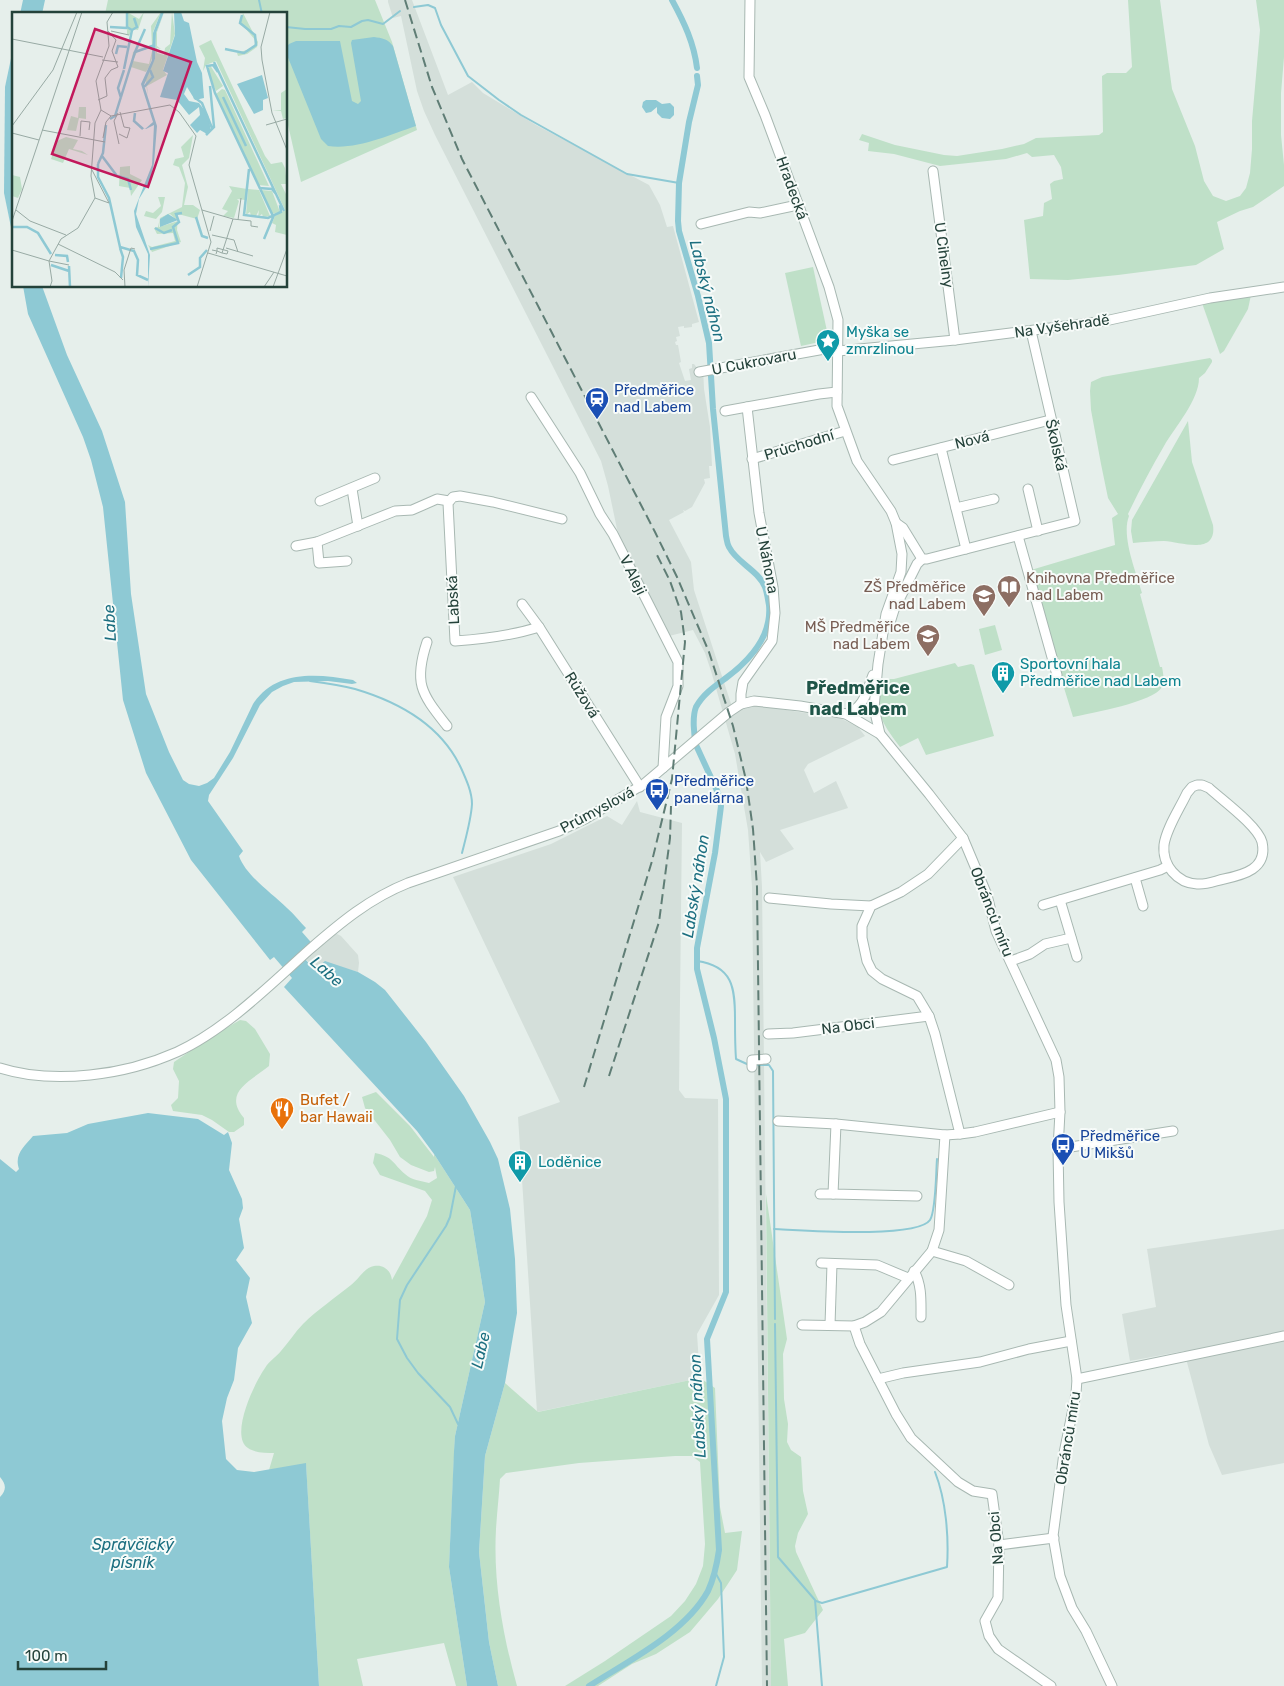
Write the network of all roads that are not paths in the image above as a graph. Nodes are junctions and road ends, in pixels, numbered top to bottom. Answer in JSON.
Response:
{"nodes":[{"id":1,"x":750,"y":0,"type":"edge"},
{"id":2,"x":933,"y":170,"type":"dead end"},
{"id":3,"x":798,"y":202,"type":"junction"},
{"id":4,"x":701,"y":224,"type":"dead end"},
{"id":5,"x":1284,"y":287,"type":"edge"},
{"id":6,"x":1031,"y":331,"type":"junction"},
{"id":7,"x":955,"y":340,"type":"junction"},
{"id":8,"x":838,"y":351,"type":"junction"},
{"id":9,"x":699,"y":372,"type":"dead end"},
{"id":10,"x":837,"y":392,"type":"junction"},
{"id":11,"x":531,"y":397,"type":"dead end"},
{"id":12,"x":747,"y":408,"type":"junction"},
{"id":13,"x":725,"y":411,"type":"dead end"},
{"id":14,"x":1050,"y":420,"type":"junction"},
{"id":15,"x":845,"y":431,"type":"junction"},
{"id":16,"x":941,"y":448,"type":"junction"},
{"id":17,"x":752,"y":459,"type":"junction"},
{"id":18,"x":893,"y":460,"type":"dead end"},
{"id":19,"x":376,"y":478,"type":"dead end"},
{"id":20,"x":352,"y":489,"type":"junction"},
{"id":21,"x":1028,"y":489,"type":"dead end"},
{"id":22,"x":994,"y":499,"type":"dead end"},
{"id":23,"x":320,"y":501,"type":"dead end"},
{"id":24,"x":449,"y":502,"type":"junction"},
{"id":25,"x":956,"y":508,"type":"junction"},
{"id":26,"x":562,"y":520,"type":"dead end"},
{"id":27,"x":896,"y":523,"type":"junction"},
{"id":28,"x":358,"y":526,"type":"junction"},
{"id":29,"x":1038,"y":531,"type":"junction"},
{"id":30,"x":1018,"y":536,"type":"junction"},
{"id":31,"x":316,"y":542,"type":"junction"},
{"id":32,"x":296,"y":546,"type":"dead end"},
{"id":33,"x":966,"y":549,"type":"junction"},
{"id":34,"x":922,"y":559,"type":"junction"},
{"id":35,"x":347,"y":561,"type":"dead end"},
{"id":36,"x":522,"y":604,"type":"dead end"},
{"id":37,"x":538,"y":627,"type":"junction"},
{"id":38,"x":884,"y":627,"type":"junction"},
{"id":39,"x":427,"y":642,"type":"dead end"},
{"id":40,"x":878,"y":664,"type":"junction"},
{"id":41,"x":1057,"y":675,"type":"dead end"},
{"id":42,"x":741,"y":704,"type":"junction"},
{"id":43,"x":846,"y":714,"type":"junction"},
{"id":44,"x":448,"y":726,"type":"dead end"},
{"id":45,"x":880,"y":734,"type":"junction"},
{"id":46,"x":663,"y":768,"type":"junction"},
{"id":47,"x":650,"y":779,"type":"junction"},
{"id":48,"x":640,"y":787,"type":"junction"},
{"id":49,"x":663,"y":792,"type":"dead end"},
{"id":50,"x":963,"y":838,"type":"junction"},
{"id":51,"x":1168,"y":866,"type":"junction"},
{"id":52,"x":1135,"y":878,"type":"junction"},
{"id":53,"x":769,"y":898,"type":"dead end"},
{"id":54,"x":1060,"y":900,"type":"junction"},
{"id":55,"x":1042,"y":905,"type":"dead end"},
{"id":56,"x":871,"y":906,"type":"junction"},
{"id":57,"x":1144,"y":906,"type":"dead end"},
{"id":58,"x":1071,"y":938,"type":"junction"},
{"id":59,"x":1077,"y":957,"type":"dead end"},
{"id":60,"x":1011,"y":961,"type":"junction"},
{"id":61,"x":929,"y":1016,"type":"junction"},
{"id":62,"x":768,"y":1034,"type":"dead end"},
{"id":63,"x":766,"y":1059,"type":"dead end"},
{"id":64,"x":752,"y":1064,"type":"dead end"},
{"id":65,"x":0,"y":1068,"type":"edge"},
{"id":66,"x":1060,"y":1112,"type":"junction"},
{"id":67,"x":778,"y":1121,"type":"dead end"},
{"id":68,"x":836,"y":1124,"type":"junction"},
{"id":69,"x":1173,"y":1131,"type":"dead end"},
{"id":70,"x":960,"y":1134,"type":"junction"},
{"id":71,"x":945,"y":1135,"type":"junction"},
{"id":72,"x":1058,"y":1149,"type":"junction"},
{"id":73,"x":820,"y":1194,"type":"dead end"},
{"id":74,"x":833,"y":1194,"type":"junction"},
{"id":75,"x":917,"y":1196,"type":"dead end"},
{"id":76,"x":932,"y":1251,"type":"junction"},
{"id":77,"x":821,"y":1263,"type":"dead end"},
{"id":78,"x":832,"y":1264,"type":"junction"},
{"id":79,"x":911,"y":1275,"type":"junction"},
{"id":80,"x":1009,"y":1285,"type":"dead end"},
{"id":81,"x":921,"y":1318,"type":"dead end"},
{"id":82,"x":802,"y":1325,"type":"dead end"},
{"id":83,"x":830,"y":1325,"type":"junction"},
{"id":84,"x":854,"y":1326,"type":"junction"},
{"id":85,"x":1284,"y":1336,"type":"edge"},
{"id":86,"x":1071,"y":1341,"type":"junction"},
{"id":87,"x":878,"y":1379,"type":"junction"},
{"id":88,"x":1077,"y":1379,"type":"junction"},
{"id":89,"x":1054,"y":1538,"type":"junction"},
{"id":90,"x":1000,"y":1545,"type":"junction"},
{"id":91,"x":1051,"y":1686,"type":"edge"},
{"id":92,"x":1112,"y":1686,"type":"edge"}],
"edges":[{"from":1,"to":3,"type":"street","name":"Hradecká"},
{"from":2,"to":7,"type":"street","name":"U Cihelny"},
{"from":3,"to":4,"type":"street"},
{"from":3,"to":8,"type":"street","name":"Hradecká"},
{"from":5,"to":6,"type":"street","name":"Na Vyšehradě"},
{"from":6,"to":7,"type":"street","name":"Na Vyšehradě"},
{"from":6,"to":14,"type":"street","name":"Školská"},
{"from":7,"to":8,"type":"street","name":"Na Vyšehradě"},
{"from":8,"to":9,"type":"street","name":"U Cukrovaru"},
{"from":8,"to":10,"type":"street","name":"Obránců míru"},
{"from":10,"to":12,"type":"street"},
{"from":10,"to":15,"type":"street","name":"Obránců míru"},
{"from":11,"to":46,"type":"street","name":"V Aleji"},
{"from":12,"to":13,"type":"street"},
{"from":12,"to":17,"type":"street","name":"U Náhona"},
{"from":14,"to":16,"type":"street","name":"Nová"},
{"from":14,"to":29,"type":"street","name":"Školská"},
{"from":15,"to":17,"type":"street","name":"Průchodní"},
{"from":15,"to":27,"type":"street","name":"Obránců míru"},
{"from":16,"to":18,"type":"street","name":"Nová"},
{"from":16,"to":25,"type":"street"},
{"from":17,"to":42,"type":"street","name":"U Náhona"},
{"from":19,"to":20,"type":"street"},
{"from":20,"to":23,"type":"street"},
{"from":20,"to":28,"type":"street"},
{"from":21,"to":29,"type":"street"},
{"from":22,"to":25,"type":"street"},
{"from":24,"to":26,"type":"street"},
{"from":24,"to":28,"type":"street"},
{"from":24,"to":37,"type":"street","name":"Labská"},
{"from":25,"to":33,"type":"street"},
{"from":27,"to":34,"type":"street"},
{"from":27,"to":38,"type":"street","name":"Obránců míru"},
{"from":28,"to":31,"type":"street"},
{"from":29,"to":30,"type":"street","name":"Školská"},
{"from":30,"to":33,"type":"street","name":"Školská"},
{"from":30,"to":41,"type":"street"},
{"from":31,"to":32,"type":"street"},
{"from":31,"to":35,"type":"street"},
{"from":33,"to":34,"type":"street","name":"Školská"},
{"from":34,"to":38,"type":"street"},
{"from":36,"to":37,"type":"street","name":"Růžová"},
{"from":37,"to":48,"type":"street","name":"Růžová"},
{"from":38,"to":40,"type":"street","name":"Obránců míru"},
{"from":39,"to":44,"type":"street"},
{"from":40,"to":43,"type":"street"},
{"from":40,"to":45,"type":"street","name":"Obránců míru"},
{"from":42,"to":43,"type":"street"},
{"from":42,"to":46,"type":"street","name":"Průmyslová"},
{"from":43,"to":45,"type":"street","name":"Obránců míru"},
{"from":45,"to":50,"type":"street","name":"Obránců míru"},
{"from":46,"to":47,"type":"street","name":"Průmyslová"},
{"from":47,"to":48,"type":"street","name":"Průmyslová"},
{"from":47,"to":49,"type":"street"},
{"from":48,"to":65,"type":"street","name":"Průmyslová"},
{"from":50,"to":56,"type":"street"},
{"from":50,"to":60,"type":"street","name":"Obránců míru"},
{"from":51,"to":51,"type":"street"},
{"from":51,"to":52,"type":"street"},
{"from":52,"to":54,"type":"street"},
{"from":52,"to":57,"type":"street"},
{"from":53,"to":56,"type":"street"},
{"from":54,"to":55,"type":"street"},
{"from":54,"to":58,"type":"street"},
{"from":56,"to":61,"type":"street"},
{"from":58,"to":59,"type":"street"},
{"from":58,"to":60,"type":"street"},
{"from":60,"to":66,"type":"street","name":"Obránců míru"},
{"from":61,"to":62,"type":"street","name":"Na Obci"},
{"from":61,"to":70,"type":"street"},
{"from":63,"to":64,"type":"street"},
{"from":66,"to":70,"type":"street"},
{"from":66,"to":72,"type":"street","name":"Obránců míru"},
{"from":67,"to":68,"type":"street"},
{"from":68,"to":71,"type":"street"},
{"from":68,"to":74,"type":"street"},
{"from":69,"to":72,"type":"street"},
{"from":70,"to":71,"type":"street"},
{"from":71,"to":76,"type":"street"},
{"from":72,"to":86,"type":"street","name":"Obránců míru"},
{"from":73,"to":74,"type":"street"},
{"from":74,"to":75,"type":"street"},
{"from":76,"to":79,"type":"street"},
{"from":76,"to":80,"type":"street"},
{"from":77,"to":78,"type":"street"},
{"from":78,"to":79,"type":"street"},
{"from":78,"to":83,"type":"street"},
{"from":79,"to":81,"type":"street"},
{"from":79,"to":84,"type":"street"},
{"from":82,"to":83,"type":"street"},
{"from":83,"to":84,"type":"street"},
{"from":84,"to":87,"type":"street","name":"Na Obci"},
{"from":85,"to":88,"type":"street"},
{"from":86,"to":87,"type":"street"},
{"from":86,"to":88,"type":"street","name":"Obránců míru"},
{"from":87,"to":90,"type":"street","name":"Na Obci"},
{"from":88,"to":89,"type":"street","name":"Obránců míru"},
{"from":89,"to":90,"type":"street"},
{"from":89,"to":92,"type":"street","name":"Obránců míru"},
{"from":90,"to":91,"type":"street","name":"Na Obci"}]}
